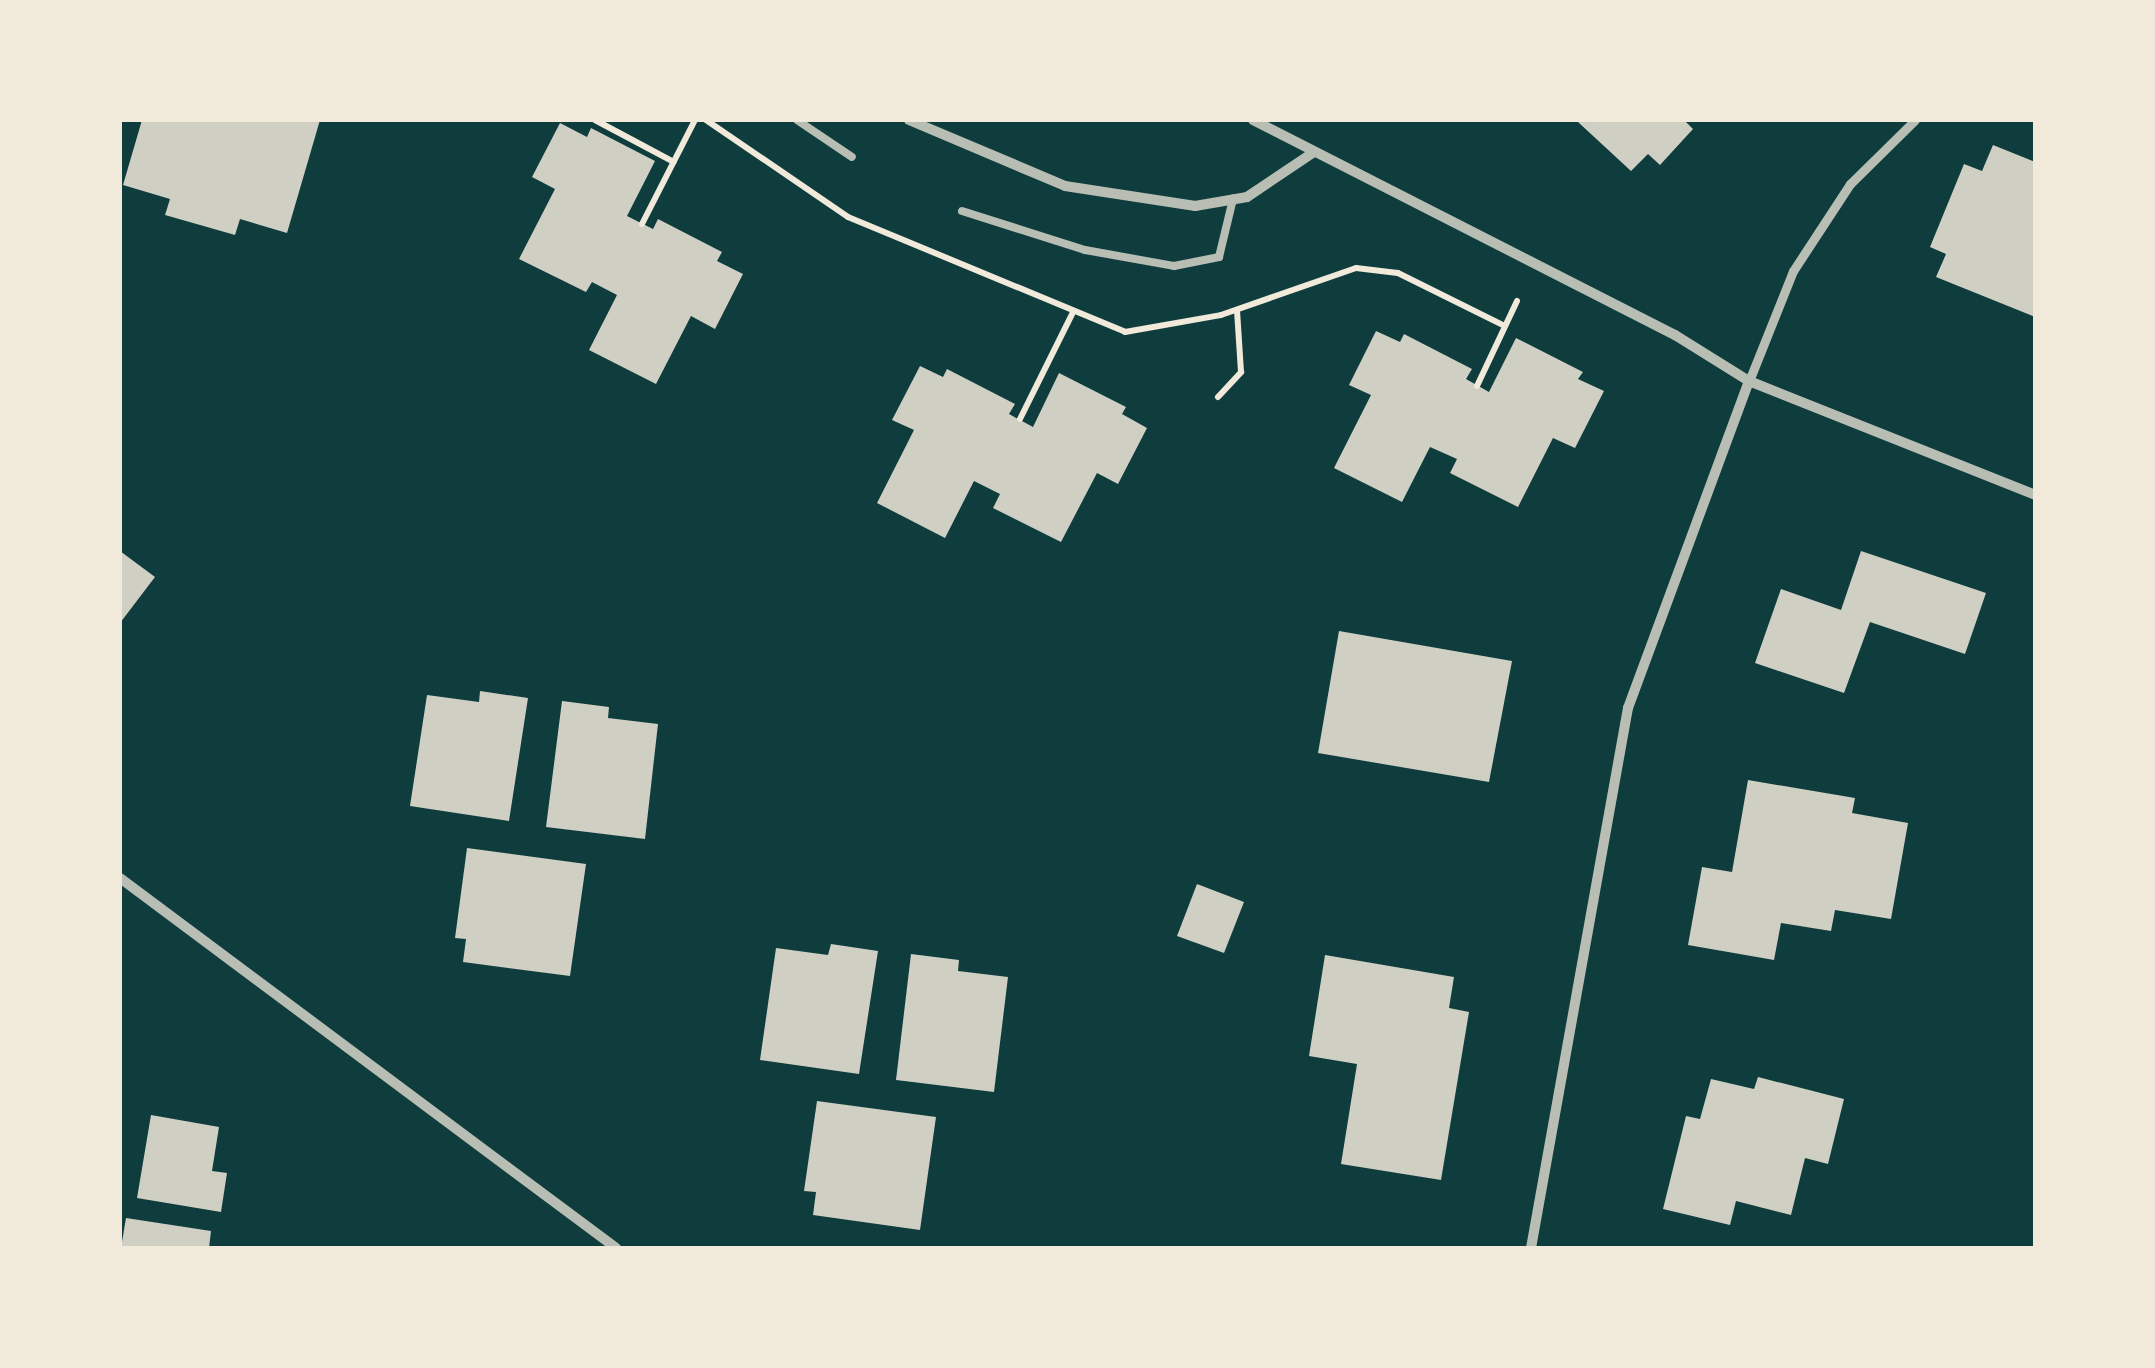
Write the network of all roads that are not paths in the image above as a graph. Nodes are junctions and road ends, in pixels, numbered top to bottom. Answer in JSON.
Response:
{"nodes":[{"id":1,"x":796,"y":120,"type":"edge"},
{"id":2,"x":909,"y":120,"type":"edge"},
{"id":3,"x":1253,"y":120,"type":"edge"},
{"id":4,"x":1915,"y":120,"type":"edge"},
{"id":5,"x":1314,"y":152,"type":"junction"},
{"id":6,"x":852,"y":156,"type":"dead end"},
{"id":7,"x":1233,"y":199,"type":"junction"},
{"id":8,"x":962,"y":211,"type":"dead end"},
{"id":9,"x":1749,"y":381,"type":"junction"},
{"id":10,"x":2035,"y":495,"type":"edge"},
{"id":11,"x":120,"y":878,"type":"edge"},
{"id":12,"x":616,"y":1248,"type":"edge"},
{"id":13,"x":1531,"y":1248,"type":"edge"}],
"edges":[{"from":1,"to":6,"type":"lane"},
{"from":2,"to":7,"type":"street"},
{"from":3,"to":5,"type":"street"},
{"from":4,"to":9,"type":"street"},
{"from":5,"to":7,"type":"street"},
{"from":5,"to":9,"type":"street"},
{"from":7,"to":8,"type":"lane"},
{"from":9,"to":10,"type":"street"},
{"from":9,"to":13,"type":"street"},
{"from":11,"to":12,"type":"street"}]}
